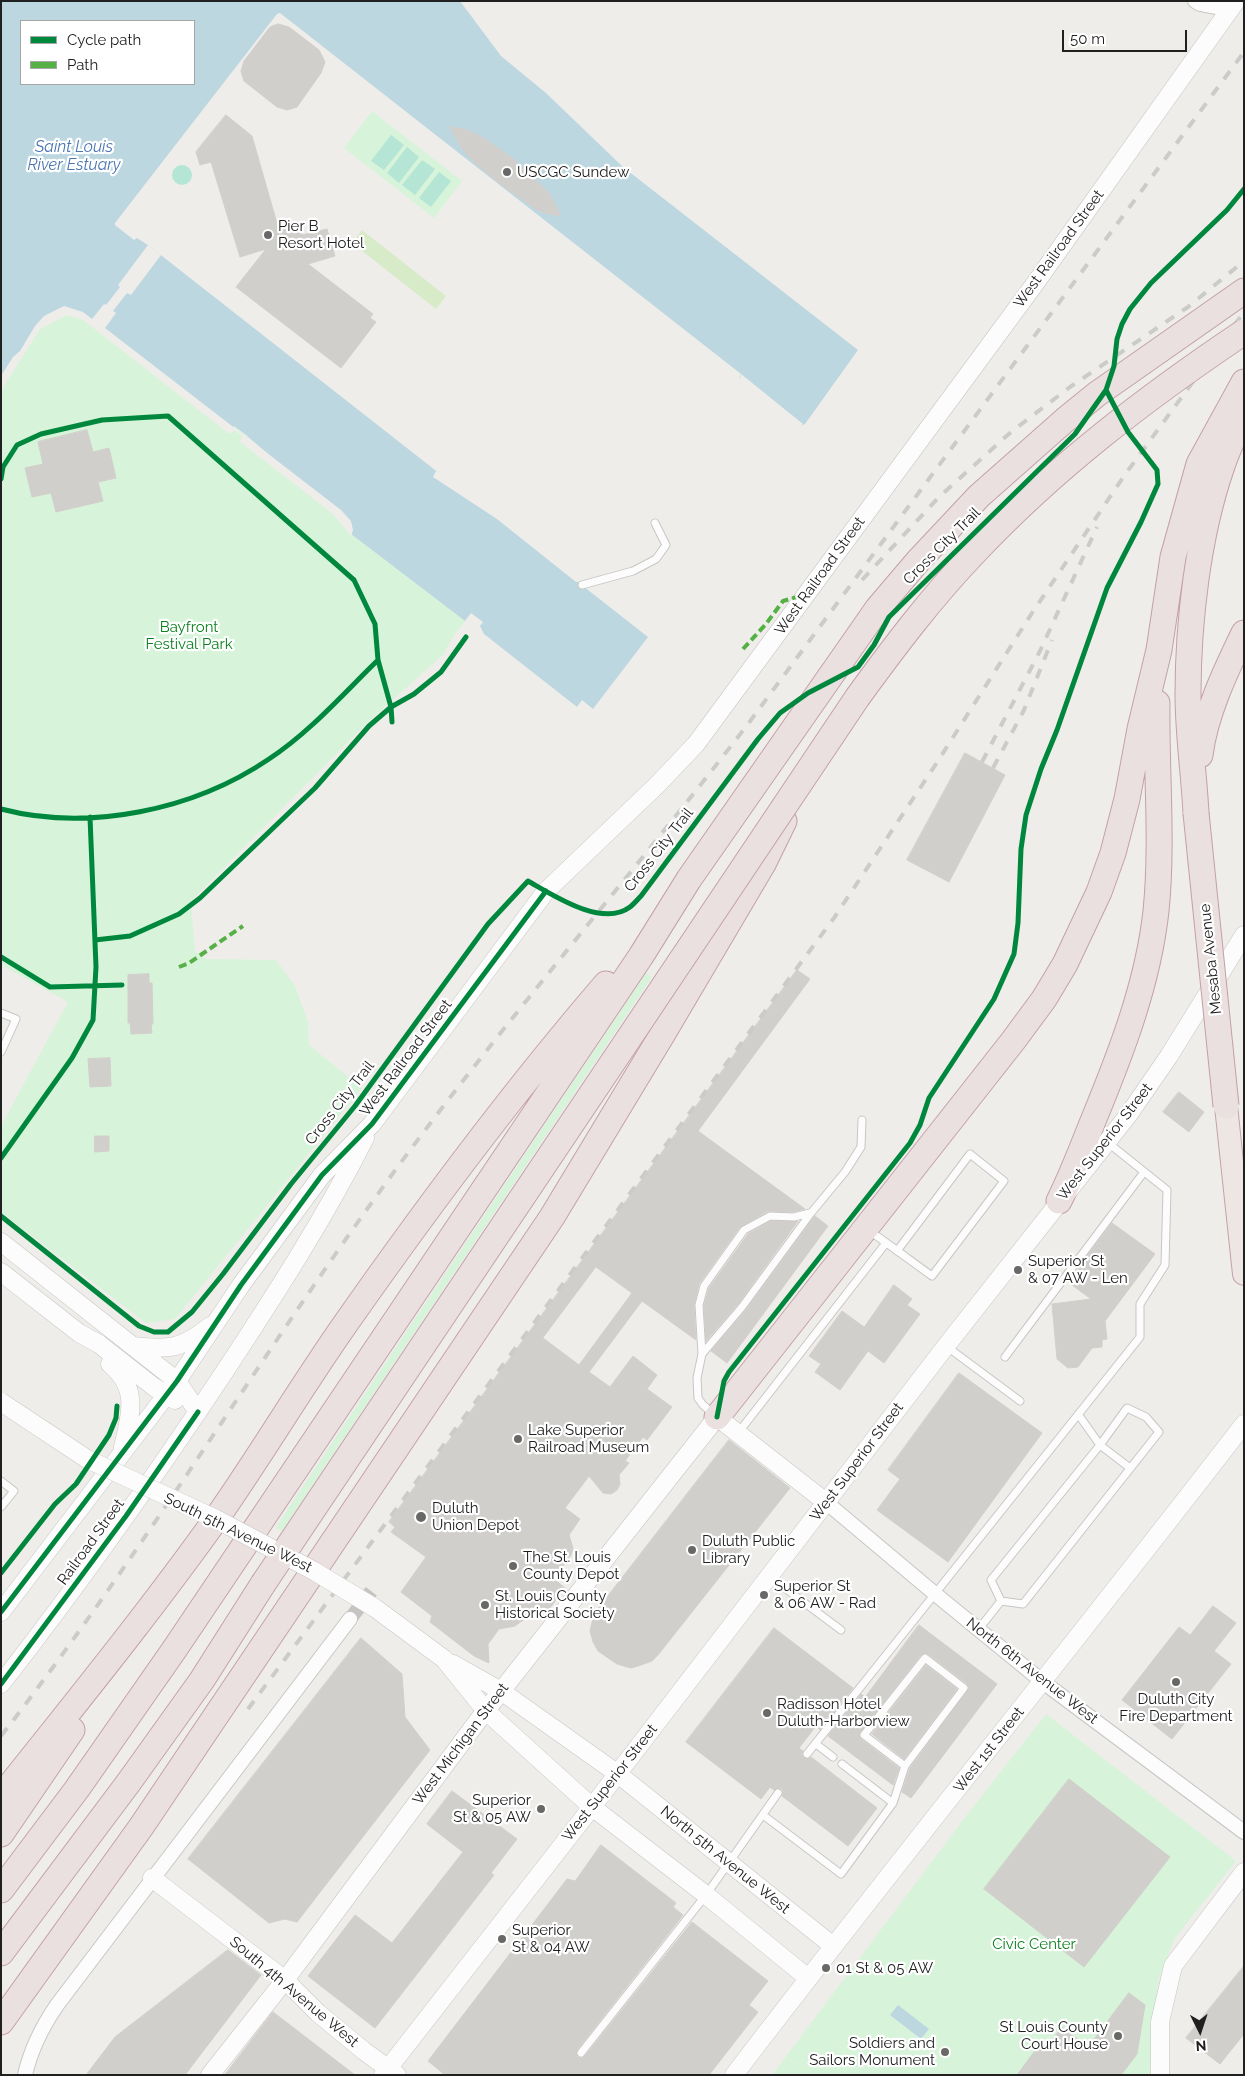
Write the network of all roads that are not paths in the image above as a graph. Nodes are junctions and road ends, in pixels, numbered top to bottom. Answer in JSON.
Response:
{"nodes":[{"id":1,"x":1195,"y":1,"type":"edge"},
{"id":2,"x":1234,"y":5,"type":"edge"},
{"id":3,"x":1244,"y":291,"type":"edge"},
{"id":4,"x":1244,"y":332,"type":"edge"},
{"id":5,"x":1244,"y":382,"type":"edge"},
{"id":6,"x":1244,"y":414,"type":"edge"},
{"id":7,"x":655,"y":522,"type":"dead end"},
{"id":8,"x":582,"y":585,"type":"dead end"},
{"id":9,"x":1244,"y":633,"type":"edge"},
{"id":10,"x":1159,"y":650,"type":"junction"},
{"id":11,"x":801,"y":782,"type":"junction"},
{"id":12,"x":1195,"y":804,"type":"junction"},
{"id":13,"x":668,"y":912,"type":"junction"},
{"id":14,"x":1244,"y":935,"type":"edge"},
{"id":15,"x":1,"y":1013,"type":"edge"},
{"id":16,"x":1,"y":1052,"type":"edge"},
{"id":17,"x":1226,"y":1106,"type":"joint"},
{"id":18,"x":862,"y":1120,"type":"dead end"},
{"id":19,"x":372,"y":1124,"type":"junction"},
{"id":20,"x":1106,"y":1142,"type":"junction"},
{"id":21,"x":1144,"y":1172,"type":"junction"},
{"id":22,"x":1059,"y":1201,"type":"junction"},
{"id":23,"x":811,"y":1213,"type":"junction"},
{"id":24,"x":866,"y":1228,"type":"junction"},
{"id":25,"x":1,"y":1242,"type":"edge"},
{"id":26,"x":886,"y":1243,"type":"junction"},
{"id":27,"x":897,"y":1251,"type":"junction"},
{"id":28,"x":1,"y":1272,"type":"edge"},
{"id":29,"x":1244,"y":1274,"type":"edge"},
{"id":30,"x":221,"y":1315,"type":"junction"},
{"id":31,"x":79,"y":1334,"type":"junction"},
{"id":32,"x":132,"y":1346,"type":"junction"},
{"id":33,"x":946,"y":1346,"type":"junction"},
{"id":34,"x":702,"y":1354,"type":"junction"},
{"id":35,"x":1005,"y":1357,"type":"dead end"},
{"id":36,"x":177,"y":1381,"type":"junction"},
{"id":37,"x":165,"y":1395,"type":"junction"},
{"id":38,"x":1020,"y":1401,"type":"dead end"},
{"id":39,"x":1,"y":1402,"type":"edge"},
{"id":40,"x":198,"y":1412,"type":"junction"},
{"id":41,"x":1078,"y":1414,"type":"junction"},
{"id":42,"x":717,"y":1417,"type":"junction"},
{"id":43,"x":1244,"y":1424,"type":"edge"},
{"id":44,"x":738,"y":1433,"type":"junction"},
{"id":45,"x":1100,"y":1445,"type":"junction"},
{"id":46,"x":121,"y":1455,"type":"junction"},
{"id":47,"x":1130,"y":1468,"type":"junction"},
{"id":48,"x":1,"y":1481,"type":"edge"},
{"id":49,"x":827,"y":1503,"type":"junction"},
{"id":50,"x":1,"y":1507,"type":"edge"},
{"id":51,"x":216,"y":1519,"type":"junction"},
{"id":52,"x":314,"y":1570,"type":"junction"},
{"id":53,"x":770,"y":1576,"type":"junction"},
{"id":54,"x":934,"y":1594,"type":"junction"},
{"id":55,"x":1001,"y":1601,"type":"junction"},
{"id":56,"x":1,"y":1612,"type":"edge"},
{"id":57,"x":350,"y":1619,"type":"tunnel mouth"},
{"id":58,"x":841,"y":1630,"type":"dead end"},
{"id":59,"x":978,"y":1630,"type":"junction"},
{"id":60,"x":444,"y":1659,"type":"junction"},
{"id":61,"x":1043,"y":1682,"type":"junction"},
{"id":62,"x":1,"y":1684,"type":"edge"},
{"id":63,"x":501,"y":1691,"type":"junction"},
{"id":64,"x":486,"y":1711,"type":"junction"},
{"id":65,"x":816,"y":1744,"type":"junction"},
{"id":66,"x":807,"y":1754,"type":"dead end"},
{"id":67,"x":833,"y":1757,"type":"dead end"},
{"id":68,"x":43,"y":1758,"type":"junction"},
{"id":69,"x":842,"y":1764,"type":"dead end"},
{"id":70,"x":906,"y":1766,"type":"junction"},
{"id":71,"x":618,"y":1774,"type":"junction"},
{"id":72,"x":778,"y":1793,"type":"dead end"},
{"id":73,"x":1,"y":1798,"type":"edge"},
{"id":74,"x":893,"y":1803,"type":"junction"},
{"id":75,"x":592,"y":1807,"type":"junction"},
{"id":76,"x":763,"y":1815,"type":"junction"},
{"id":77,"x":1244,"y":1832,"type":"edge"},
{"id":78,"x":1,"y":1834,"type":"edge"},
{"id":79,"x":728,"y":1864,"type":"junction"},
{"id":80,"x":1244,"y":1872,"type":"edge"},
{"id":81,"x":152,"y":1878,"type":"junction"},
{"id":82,"x":1,"y":1890,"type":"edge"},
{"id":83,"x":706,"y":1895,"type":"junction"},
{"id":84,"x":834,"y":1946,"type":"junction"},
{"id":85,"x":1,"y":1953,"type":"edge"},
{"id":86,"x":808,"y":1978,"type":"junction"},
{"id":87,"x":285,"y":1980,"type":"junction"},
{"id":88,"x":1,"y":2022,"type":"edge"},
{"id":89,"x":581,"y":2053,"type":"dead end"},
{"id":90,"x":389,"y":2073,"type":"edge"},
{"id":91,"x":25,"y":2075,"type":"edge"},
{"id":92,"x":210,"y":2075,"type":"edge"},
{"id":93,"x":734,"y":2075,"type":"edge"},
{"id":94,"x":1160,"y":2075,"type":"edge"}],
"edges":[{"from":1,"to":2,"type":"street"},
{"from":2,"to":19,"type":"street","name":"West Railroad Street"},
{"from":3,"to":13,"type":"highway"},
{"from":4,"to":11,"type":"highway","bridge":true},
{"from":5,"to":10,"type":"highway"},
{"from":6,"to":12,"type":"highway"},
{"from":7,"to":8,"type":"lane"},
{"from":9,"to":12,"type":"highway"},
{"from":10,"to":22,"type":"highway"},
{"from":10,"to":24,"type":"highway"},
{"from":11,"to":52,"type":"highway","bridge":true},
{"from":11,"to":85,"type":"highway","bridge":true},
{"from":12,"to":17,"type":"highway","name":"Mesaba Avenue","bridge":true},
{"from":13,"to":51,"type":"highway"},
{"from":13,"to":82,"type":"highway"},
{"from":14,"to":20,"type":"street","name":"West Superior Street"},
{"from":15,"to":16,"type":"lane"},
{"from":17,"to":29,"type":"highway"},
{"from":18,"to":23,"type":"lane"},
{"from":19,"to":30,"type":"street","name":"West Railroad Street"},
{"from":19,"to":40,"type":"street","name":"West Railroad Street"},
{"from":20,"to":21,"type":"lane"},
{"from":20,"to":22,"type":"street","name":"West Superior Street"},
{"from":21,"to":35,"type":"lane"},
{"from":21,"to":41,"type":"lane"},
{"from":22,"to":33,"type":"street","name":"West Superior Street"},
{"from":23,"to":34,"type":"lane"},
{"from":23,"to":34,"type":"lane"},
{"from":24,"to":26,"type":"lane"},
{"from":24,"to":42,"type":"highway"},
{"from":25,"to":32,"type":"street"},
{"from":26,"to":27,"type":"lane"},
{"from":26,"to":44,"type":"lane"},
{"from":27,"to":27,"type":"lane"},
{"from":28,"to":31,"type":"street"},
{"from":30,"to":32,"type":"street"},
{"from":30,"to":36,"type":"street","name":"West Railroad Street"},
{"from":31,"to":37,"type":"street"},
{"from":31,"to":46,"type":"street"},
{"from":32,"to":36,"type":"street"},
{"from":33,"to":38,"type":"lane"},
{"from":33,"to":49,"type":"street","name":"West Superior Street"},
{"from":34,"to":42,"type":"lane"},
{"from":36,"to":37,"type":"street","name":"Railroad Street"},
{"from":36,"to":40,"type":"street"},
{"from":37,"to":40,"type":"street"},
{"from":37,"to":46,"type":"street","name":"Railroad Street"},
{"from":39,"to":51,"type":"street","name":"South 5th Avenue West","bridge":true},
{"from":40,"to":62,"type":"street","name":"Railroad Street"},
{"from":41,"to":45,"type":"lane"},
{"from":41,"to":54,"type":"lane"},
{"from":42,"to":44,"type":"street"},
{"from":42,"to":63,"type":"street","name":"West Michigan Street"},
{"from":43,"to":61,"type":"street","name":"West 1st Street"},
{"from":44,"to":49,"type":"street"},
{"from":45,"to":47,"type":"lane"},
{"from":45,"to":47,"type":"lane"},
{"from":45,"to":55,"type":"lane"},
{"from":46,"to":56,"type":"street","name":"Railroad Street"},
{"from":47,"to":55,"type":"lane"},
{"from":48,"to":50,"type":"lane"},
{"from":49,"to":53,"type":"street","name":"West Superior Street"},
{"from":49,"to":54,"type":"street","name":"North 6th Avenue West"},
{"from":51,"to":52,"type":"street","name":"South 5th Avenue West","bridge":true},
{"from":51,"to":68,"type":"highway"},
{"from":52,"to":60,"type":"street","name":"South 5th Avenue West","bridge":true},
{"from":52,"to":88,"type":"highway"},
{"from":53,"to":58,"type":"lane"},
{"from":53,"to":71,"type":"street","name":"West Superior Street"},
{"from":54,"to":59,"type":"street","name":"North 6th Avenue West"},
{"from":54,"to":65,"type":"lane"},
{"from":55,"to":59,"type":"lane"},
{"from":57,"to":81,"type":"street"},
{"from":59,"to":61,"type":"street","name":"North 6th Avenue West"},
{"from":60,"to":63,"type":"street","name":"South 5th Avenue West"},
{"from":60,"to":64,"type":"street","name":"South 5th Avenue West"},
{"from":61,"to":77,"type":"street","name":"North 6th Avenue West"},
{"from":61,"to":84,"type":"street","name":"West 1st Street"},
{"from":63,"to":64,"type":"street","name":"West Michigan Street"},
{"from":63,"to":71,"type":"street","name":"South 5th Avenue West"},
{"from":64,"to":75,"type":"street","name":"South 5th Avenue West"},
{"from":64,"to":87,"type":"street","name":"West Michigan Street"},
{"from":65,"to":66,"type":"lane"},
{"from":65,"to":67,"type":"lane"},
{"from":68,"to":73,"type":"highway"},
{"from":68,"to":78,"type":"highway"},
{"from":69,"to":74,"type":"lane"},
{"from":70,"to":70,"type":"lane"},
{"from":70,"to":74,"type":"lane"},
{"from":71,"to":75,"type":"street","name":"West Superior Street"},
{"from":71,"to":79,"type":"street","name":"North 5th Avenue West"},
{"from":72,"to":76,"type":"lane"},
{"from":74,"to":76,"type":"lane"},
{"from":75,"to":83,"type":"street"},
{"from":75,"to":90,"type":"street","name":"West Superior Street"},
{"from":76,"to":79,"type":"lane"},
{"from":79,"to":83,"type":"lane"},
{"from":79,"to":84,"type":"street","name":"North 5th Avenue West"},
{"from":80,"to":94,"type":"street"},
{"from":81,"to":87,"type":"street","name":"South 4th Avenue West"},
{"from":81,"to":91,"type":"street"},
{"from":83,"to":86,"type":"street"},
{"from":83,"to":89,"type":"lane"},
{"from":84,"to":86,"type":"street","name":"West 1st Street"},
{"from":86,"to":93,"type":"street","name":"West 1st Street"},
{"from":87,"to":90,"type":"street","name":"South 4th Avenue West"},
{"from":87,"to":92,"type":"street","name":"West Michigan Street"}]}
